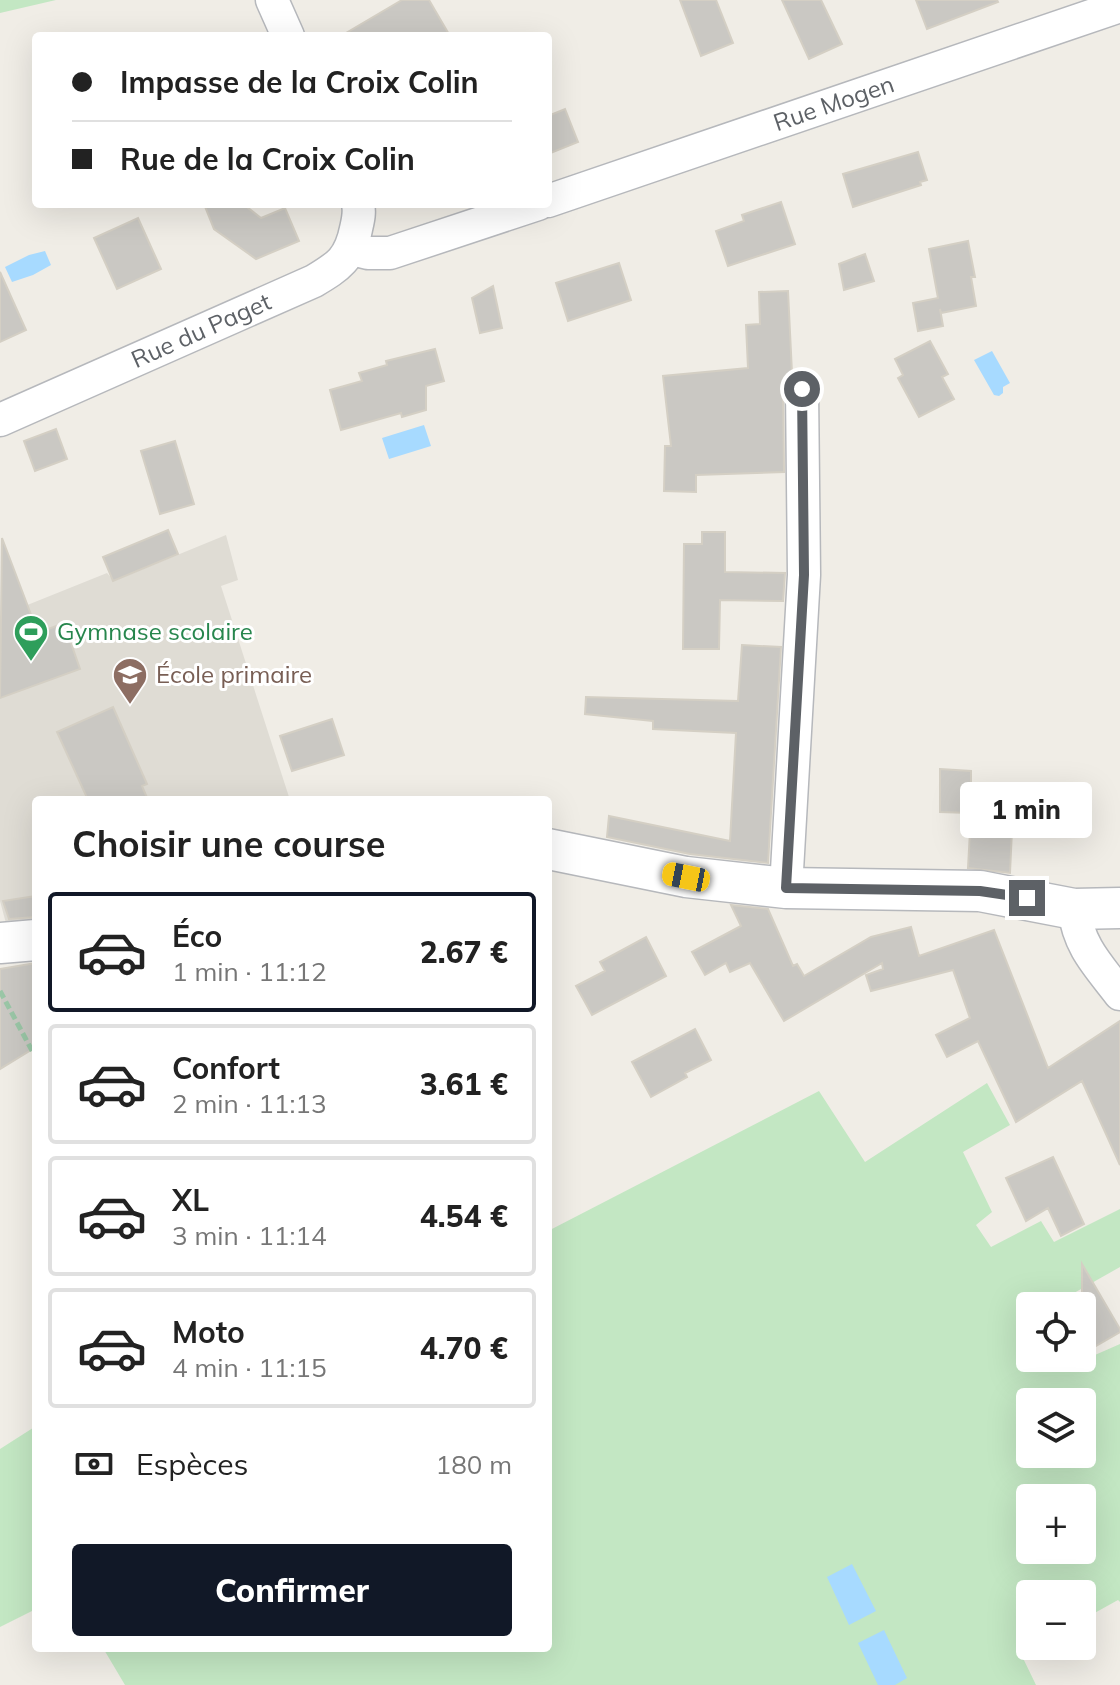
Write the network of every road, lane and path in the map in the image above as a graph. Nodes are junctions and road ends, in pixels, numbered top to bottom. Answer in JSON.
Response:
{"nodes":[{"id":1,"x":272,"y":0,"type":"edge"},
{"id":2,"x":1120,"y":6,"type":"edge"},
{"id":3,"x":286,"y":32,"type":"edge"},
{"id":4,"x":552,"y":200,"type":"edge"},
{"id":5,"x":359,"y":208,"type":"edge"},
{"id":6,"x":526,"y":208,"type":"edge"},
{"id":7,"x":352,"y":249,"type":"junction"},
{"id":8,"x":802,"y":389,"type":"dead end"},
{"id":9,"x":0,"y":420,"type":"edge"},
{"id":10,"x":552,"y":850,"type":"edge"},
{"id":11,"x":786,"y":888,"type":"junction"},
{"id":12,"x":1120,"y":908,"type":"edge"},
{"id":13,"x":1074,"y":909,"type":"junction"},
{"id":14,"x":32,"y":940,"type":"edge"},
{"id":15,"x":0,"y":943,"type":"edge"},
{"id":16,"x":0,"y":991,"type":"edge"},
{"id":17,"x":1120,"y":994,"type":"edge"},
{"id":18,"x":32,"y":1051,"type":"edge"}],
"edges":[{"from":1,"to":3,"type":"street"},
{"from":2,"to":4,"type":"street","name":"Rue Mogen"},
{"from":5,"to":7,"type":"street"},
{"from":6,"to":7,"type":"street"},
{"from":7,"to":9,"type":"street","name":"Rue du Paget"},
{"from":8,"to":11,"type":"street"},
{"from":10,"to":11,"type":"street"},
{"from":11,"to":13,"type":"street"},
{"from":12,"to":13,"type":"street"},
{"from":13,"to":17,"type":"street"},
{"from":14,"to":15,"type":"street"},
{"from":16,"to":18,"type":"path"}]}
